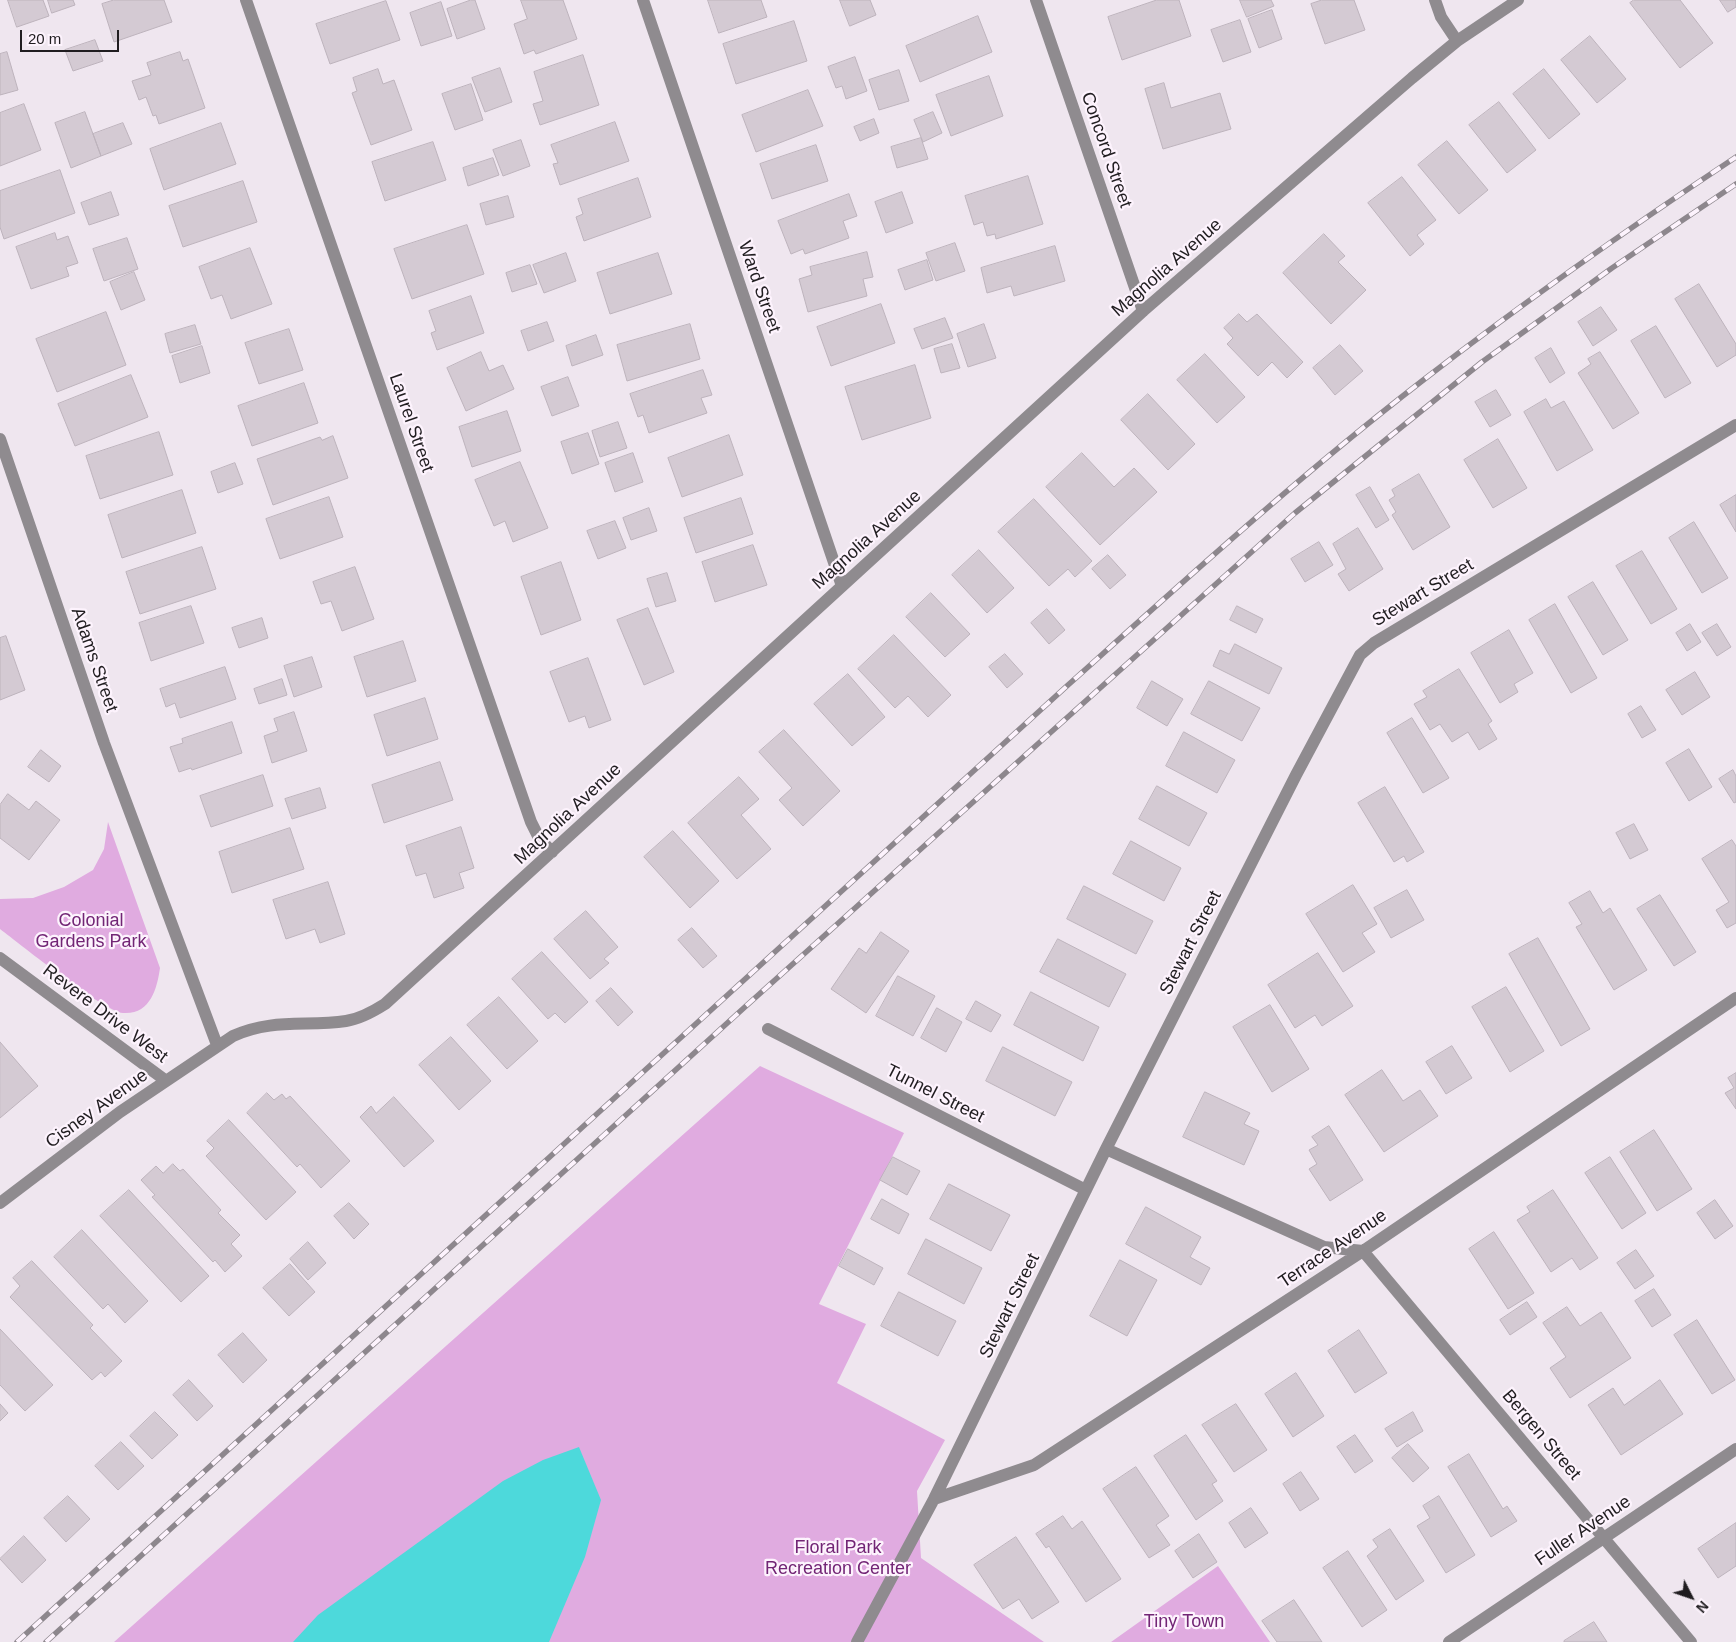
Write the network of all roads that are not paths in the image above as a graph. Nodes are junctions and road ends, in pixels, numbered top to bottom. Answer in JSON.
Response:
{"nodes":[{"id":1,"x":246,"y":0,"type":"edge"},
{"id":2,"x":643,"y":0,"type":"edge"},
{"id":3,"x":1036,"y":0,"type":"edge"},
{"id":4,"x":1435,"y":0,"type":"edge"},
{"id":5,"x":1518,"y":0,"type":"edge"},
{"id":6,"x":1457,"y":41,"type":"junction"},
{"id":7,"x":1143,"y":311,"type":"junction"},
{"id":8,"x":1736,"y":425,"type":"edge"},
{"id":9,"x":0,"y":439,"type":"edge"},
{"id":10,"x":842,"y":586,"type":"junction"},
{"id":11,"x":552,"y":852,"type":"junction"},
{"id":12,"x":0,"y":958,"type":"edge"},
{"id":13,"x":1736,"y":998,"type":"edge"},
{"id":14,"x":768,"y":1029,"type":"dead end"},
{"id":15,"x":217,"y":1045,"type":"junction"},
{"id":16,"x":165,"y":1080,"type":"junction"},
{"id":17,"x":1106,"y":1150,"type":"junction"},
{"id":18,"x":1086,"y":1190,"type":"junction"},
{"id":19,"x":0,"y":1203,"type":"edge"},
{"id":20,"x":1364,"y":1251,"type":"junction"},
{"id":21,"x":1736,"y":1449,"type":"edge"},
{"id":22,"x":934,"y":1500,"type":"junction"},
{"id":23,"x":1604,"y":1538,"type":"junction"},
{"id":24,"x":857,"y":1642,"type":"edge"},
{"id":25,"x":1449,"y":1642,"type":"edge"},
{"id":26,"x":1692,"y":1642,"type":"edge"}],
"edges":[{"from":1,"to":11,"type":"street","name":"Laurel Street"},
{"from":2,"to":10,"type":"street","name":"Ward Street"},
{"from":3,"to":7,"type":"street","name":"Concord Street"},
{"from":4,"to":6,"type":"street"},
{"from":5,"to":6,"type":"street","name":"Magnolia Avenue"},
{"from":6,"to":7,"type":"street","name":"Magnolia Avenue"},
{"from":7,"to":10,"type":"street","name":"Magnolia Avenue"},
{"from":8,"to":17,"type":"street","name":"Stewart Street"},
{"from":9,"to":15,"type":"street","name":"Adams Street"},
{"from":10,"to":11,"type":"street","name":"Magnolia Avenue"},
{"from":11,"to":15,"type":"street","name":"Magnolia Avenue"},
{"from":12,"to":16,"type":"street","name":"Revere Drive West"},
{"from":13,"to":20,"type":"street","name":"Terrace Avenue"},
{"from":14,"to":18,"type":"street","name":"Tunnel Street"},
{"from":15,"to":16,"type":"street","name":"Cisney Avenue"},
{"from":16,"to":19,"type":"street","name":"Cisney Avenue"},
{"from":17,"to":18,"type":"street","name":"Stewart Street"},
{"from":17,"to":20,"type":"street"},
{"from":18,"to":22,"type":"street","name":"Stewart Street"},
{"from":20,"to":22,"type":"street","name":"Terrace Avenue"},
{"from":20,"to":23,"type":"street","name":"Bergen Street"},
{"from":21,"to":23,"type":"street","name":"Fuller Avenue"},
{"from":22,"to":24,"type":"street","name":"Stewart Street"},
{"from":23,"to":25,"type":"street","name":"Fuller Avenue"},
{"from":23,"to":26,"type":"street","name":"Bergen Street"}]}
